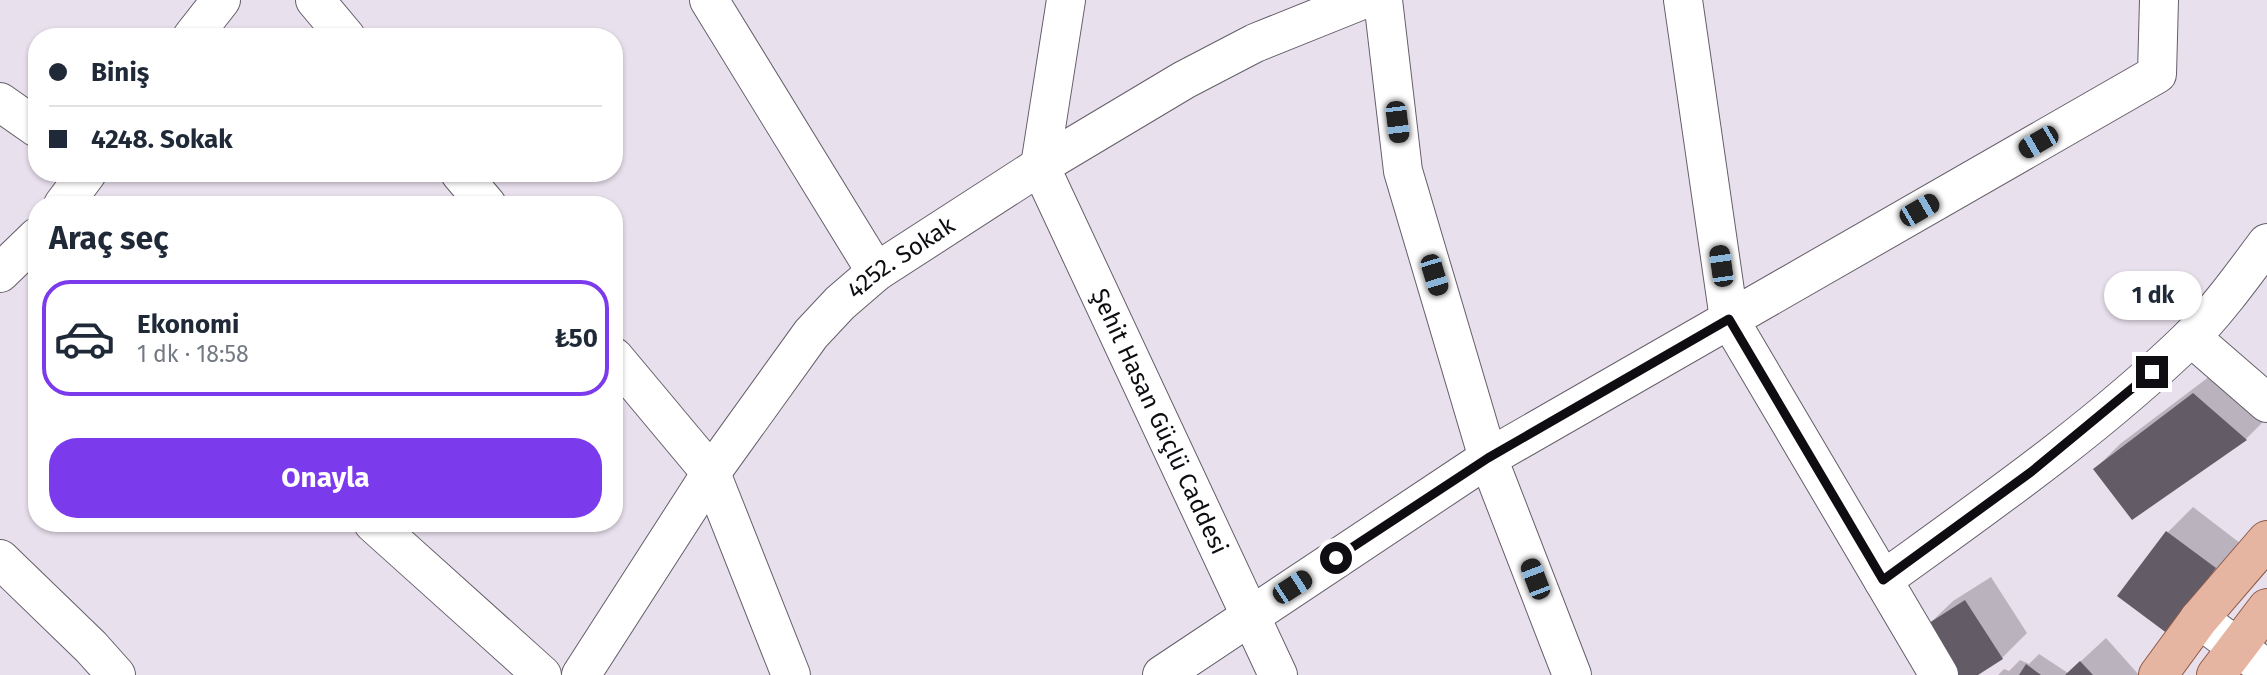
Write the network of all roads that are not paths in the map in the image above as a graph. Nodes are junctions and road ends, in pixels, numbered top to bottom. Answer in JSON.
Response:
{"nodes":[{"id":1,"x":221,"y":0,"type":"edge"},
{"id":2,"x":315,"y":0,"type":"edge"},
{"id":3,"x":709,"y":0,"type":"edge"},
{"id":4,"x":1066,"y":0,"type":"edge"},
{"id":5,"x":1362,"y":0,"type":"edge"},
{"id":6,"x":1384,"y":0,"type":"edge"},
{"id":7,"x":1683,"y":0,"type":"edge"},
{"id":8,"x":2159,"y":0,"type":"edge"},
{"id":9,"x":199,"y":28,"type":"edge"},
{"id":10,"x":338,"y":28,"type":"edge"},
{"id":11,"x":0,"y":102,"type":"edge"},
{"id":12,"x":28,"y":122,"type":"edge"},
{"id":13,"x":1040,"y":166,"type":"junction"},
{"id":14,"x":468,"y":182,"type":"edge"},
{"id":15,"x":479,"y":196,"type":"edge"},
{"id":16,"x":2267,"y":243,"type":"edge"},
{"id":17,"x":28,"y":246,"type":"edge"},
{"id":18,"x":876,"y":272,"type":"junction"},
{"id":19,"x":0,"y":273,"type":"edge"},
{"id":20,"x":1729,"y":319,"type":"junction"},
{"id":21,"x":2191,"y":337,"type":"junction"},
{"id":22,"x":623,"y":368,"type":"edge"},
{"id":23,"x":2267,"y":403,"type":"edge"},
{"id":24,"x":1488,"y":458,"type":"junction"},
{"id":25,"x":711,"y":473,"type":"junction"},
{"id":26,"x":383,"y":532,"type":"edge"},
{"id":27,"x":2267,"y":540,"type":"edge"},
{"id":28,"x":0,"y":559,"type":"edge"},
{"id":29,"x":1883,"y":580,"type":"junction"},
{"id":30,"x":2267,"y":608,"type":"edge"},
{"id":31,"x":1249,"y":615,"type":"junction"},
{"id":32,"x":2199,"y":619,"type":"junction"},
{"id":33,"x":2240,"y":664,"type":"edge"},
{"id":34,"x":116,"y":675,"type":"edge"},
{"id":35,"x":542,"y":675,"type":"edge"},
{"id":36,"x":581,"y":675,"type":"edge"},
{"id":37,"x":791,"y":675,"type":"edge"},
{"id":38,"x":1162,"y":675,"type":"edge"},
{"id":39,"x":1278,"y":675,"type":"edge"},
{"id":40,"x":1572,"y":675,"type":"edge"},
{"id":41,"x":1939,"y":675,"type":"edge"},
{"id":42,"x":2158,"y":675,"type":"edge"}],
"edges":[{"from":1,"to":9,"type":"street"},
{"from":2,"to":10,"type":"street"},
{"from":3,"to":18,"type":"street"},
{"from":4,"to":13,"type":"street"},
{"from":5,"to":13,"type":"street","name":"4252. Sokak"},
{"from":6,"to":24,"type":"street"},
{"from":7,"to":20,"type":"street"},
{"from":8,"to":20,"type":"street"},
{"from":11,"to":12,"type":"street"},
{"from":13,"to":18,"type":"street","name":"4252. Sokak"},
{"from":13,"to":31,"type":"street","name":"Şehit Hasan Güçlü Caddesi"},
{"from":14,"to":15,"type":"street"},
{"from":16,"to":21,"type":"street"},
{"from":17,"to":19,"type":"street"},
{"from":18,"to":25,"type":"street","name":"4252. Sokak"},
{"from":20,"to":24,"type":"street"},
{"from":20,"to":29,"type":"street"},
{"from":21,"to":23,"type":"street"},
{"from":21,"to":29,"type":"street"},
{"from":22,"to":25,"type":"street"},
{"from":24,"to":31,"type":"street"},
{"from":24,"to":40,"type":"street"},
{"from":25,"to":36,"type":"street","name":"4252. Sokak"},
{"from":25,"to":37,"type":"street"},
{"from":26,"to":35,"type":"street"},
{"from":27,"to":32,"type":"main road"},
{"from":28,"to":34,"type":"street"},
{"from":29,"to":41,"type":"street"},
{"from":30,"to":33,"type":"main road"},
{"from":31,"to":38,"type":"street"},
{"from":31,"to":39,"type":"street","name":"Şehit Hasan Güçlü Caddesi"},
{"from":32,"to":33,"type":"street"},
{"from":32,"to":42,"type":"main road"}]}
